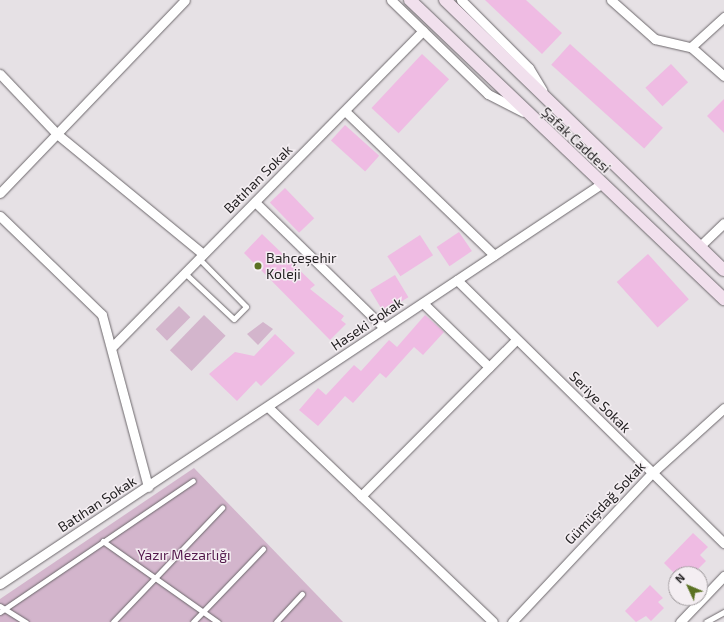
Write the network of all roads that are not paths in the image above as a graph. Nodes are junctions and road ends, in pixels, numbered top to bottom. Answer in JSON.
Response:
{"nodes":[{"id":1,"x":185,"y":0,"type":"edge"},
{"id":2,"x":391,"y":0,"type":"edge"},
{"id":3,"x":410,"y":0,"type":"edge"},
{"id":4,"x":446,"y":0,"type":"edge"},
{"id":5,"x":461,"y":0,"type":"edge"},
{"id":6,"x":611,"y":0,"type":"edge"},
{"id":7,"x":724,"y":17,"type":"edge"},
{"id":8,"x":423,"y":31,"type":"junction"},
{"id":9,"x":691,"y":47,"type":"junction"},
{"id":10,"x":0,"y":74,"type":"edge"},
{"id":11,"x":724,"y":76,"type":"edge"},
{"id":12,"x":546,"y":98,"type":"junction"},
{"id":13,"x":345,"y":111,"type":"junction"},
{"id":14,"x":527,"y":114,"type":"junction"},
{"id":15,"x":57,"y":134,"type":"junction"},
{"id":16,"x":601,"y":184,"type":"junction"},
{"id":17,"x":0,"y":193,"type":"edge"},
{"id":18,"x":255,"y":202,"type":"junction"},
{"id":19,"x":0,"y":216,"type":"edge"},
{"id":20,"x":724,"y":223,"type":"edge"},
{"id":21,"x":700,"y":246,"type":"junction"},
{"id":22,"x":494,"y":255,"type":"junction"},
{"id":23,"x":201,"y":257,"type":"junction"},
{"id":24,"x":724,"y":270,"type":"edge"},
{"id":25,"x":185,"y":273,"type":"junction"},
{"id":26,"x":456,"y":280,"type":"junction"},
{"id":27,"x":724,"y":299,"type":"edge"},
{"id":28,"x":423,"y":303,"type":"junction"},
{"id":29,"x":384,"y":328,"type":"junction"},
{"id":30,"x":516,"y":340,"type":"junction"},
{"id":31,"x":113,"y":346,"type":"junction"},
{"id":32,"x":489,"y":367,"type":"junction"},
{"id":33,"x":268,"y":406,"type":"junction"},
{"id":34,"x":724,"y":408,"type":"edge"},
{"id":35,"x":652,"y":473,"type":"junction"},
{"id":36,"x":193,"y":481,"type":"dead end"},
{"id":37,"x":148,"y":487,"type":"junction"},
{"id":38,"x":362,"y":496,"type":"junction"},
{"id":39,"x":222,"y":508,"type":"dead end"},
{"id":40,"x":103,"y":541,"type":"junction"},
{"id":41,"x":724,"y":543,"type":"edge"},
{"id":42,"x":263,"y":549,"type":"dead end"},
{"id":43,"x":724,"y":576,"type":"edge"},
{"id":44,"x":154,"y":577,"type":"junction"},
{"id":45,"x":0,"y":584,"type":"edge"},
{"id":46,"x":302,"y":594,"type":"dead end"},
{"id":47,"x":1,"y":609,"type":"edge"},
{"id":48,"x":203,"y":612,"type":"junction"},
{"id":49,"x":724,"y":612,"type":"edge"},
{"id":50,"x":26,"y":622,"type":"edge"},
{"id":51,"x":113,"y":622,"type":"edge"},
{"id":52,"x":193,"y":622,"type":"edge"},
{"id":53,"x":218,"y":622,"type":"edge"},
{"id":54,"x":276,"y":622,"type":"edge"},
{"id":55,"x":493,"y":622,"type":"edge"},
{"id":56,"x":512,"y":622,"type":"edge"},
{"id":57,"x":680,"y":622,"type":"edge"},
{"id":58,"x":706,"y":622,"type":"edge"}],
"edges":[{"from":1,"to":15,"type":"street"},
{"from":2,"to":8,"type":"street"},
{"from":3,"to":14,"type":"main road","name":"Şafak Caddesi"},
{"from":4,"to":12,"type":"main road","name":"Şafak Caddesi"},
{"from":5,"to":12,"type":"street"},
{"from":6,"to":9,"type":"street"},
{"from":7,"to":9,"type":"street"},
{"from":8,"to":13,"type":"street","name":"Batıhan Sokak"},
{"from":8,"to":14,"type":"street"},
{"from":9,"to":11,"type":"street"},
{"from":10,"to":15,"type":"street"},
{"from":12,"to":21,"type":"main road","name":"Şafak Caddesi"},
{"from":13,"to":18,"type":"street","name":"Batıhan Sokak"},
{"from":13,"to":22,"type":"street"},
{"from":14,"to":16,"type":"main road","name":"Şafak Caddesi"},
{"from":15,"to":17,"type":"street"},
{"from":15,"to":23,"type":"street"},
{"from":16,"to":22,"type":"street","name":"Haseki Sokak"},
{"from":16,"to":27,"type":"main road","name":"Şafak Caddesi"},
{"from":18,"to":23,"type":"street","name":"Batıhan Sokak"},
{"from":18,"to":29,"type":"street"},
{"from":19,"to":31,"type":"street","name":"Batıhan Sokak"},
{"from":20,"to":21,"type":"street"},
{"from":21,"to":24,"type":"main road","name":"Şafak Caddesi"},
{"from":22,"to":26,"type":"street","name":"Haseki Sokak"},
{"from":23,"to":25,"type":"street","name":"Batıhan Sokak"},
{"from":23,"to":25,"type":"lane"},
{"from":25,"to":31,"type":"street","name":"Batıhan Sokak"},
{"from":26,"to":28,"type":"street","name":"Haseki Sokak"},
{"from":26,"to":30,"type":"street","name":"Seriye Sokak"},
{"from":28,"to":29,"type":"street","name":"Haseki Sokak"},
{"from":28,"to":32,"type":"street"},
{"from":29,"to":33,"type":"street","name":"Haseki Sokak"},
{"from":30,"to":32,"type":"street"},
{"from":30,"to":35,"type":"street","name":"Seriye Sokak"},
{"from":31,"to":37,"type":"street","name":"Batıhan Sokak"},
{"from":32,"to":38,"type":"street"},
{"from":33,"to":37,"type":"street","name":"Haseki Sokak"},
{"from":33,"to":38,"type":"street"},
{"from":34,"to":35,"type":"street","name":"Gümüşdağ Sokak"},
{"from":35,"to":41,"type":"street","name":"Seriye Sokak"},
{"from":35,"to":56,"type":"street","name":"Gümüşdağ Sokak"},
{"from":36,"to":40,"type":"lane"},
{"from":37,"to":45,"type":"street","name":"Batıhan Sokak"},
{"from":38,"to":55,"type":"street"},
{"from":39,"to":44,"type":"lane"},
{"from":40,"to":44,"type":"lane"},
{"from":40,"to":47,"type":"lane"},
{"from":42,"to":48,"type":"lane"},
{"from":43,"to":57,"type":"street"},
{"from":44,"to":48,"type":"lane"},
{"from":44,"to":51,"type":"lane"},
{"from":46,"to":54,"type":"lane"},
{"from":47,"to":50,"type":"lane"},
{"from":48,"to":52,"type":"lane"},
{"from":48,"to":53,"type":"lane"},
{"from":49,"to":58,"type":"lane"}]}
